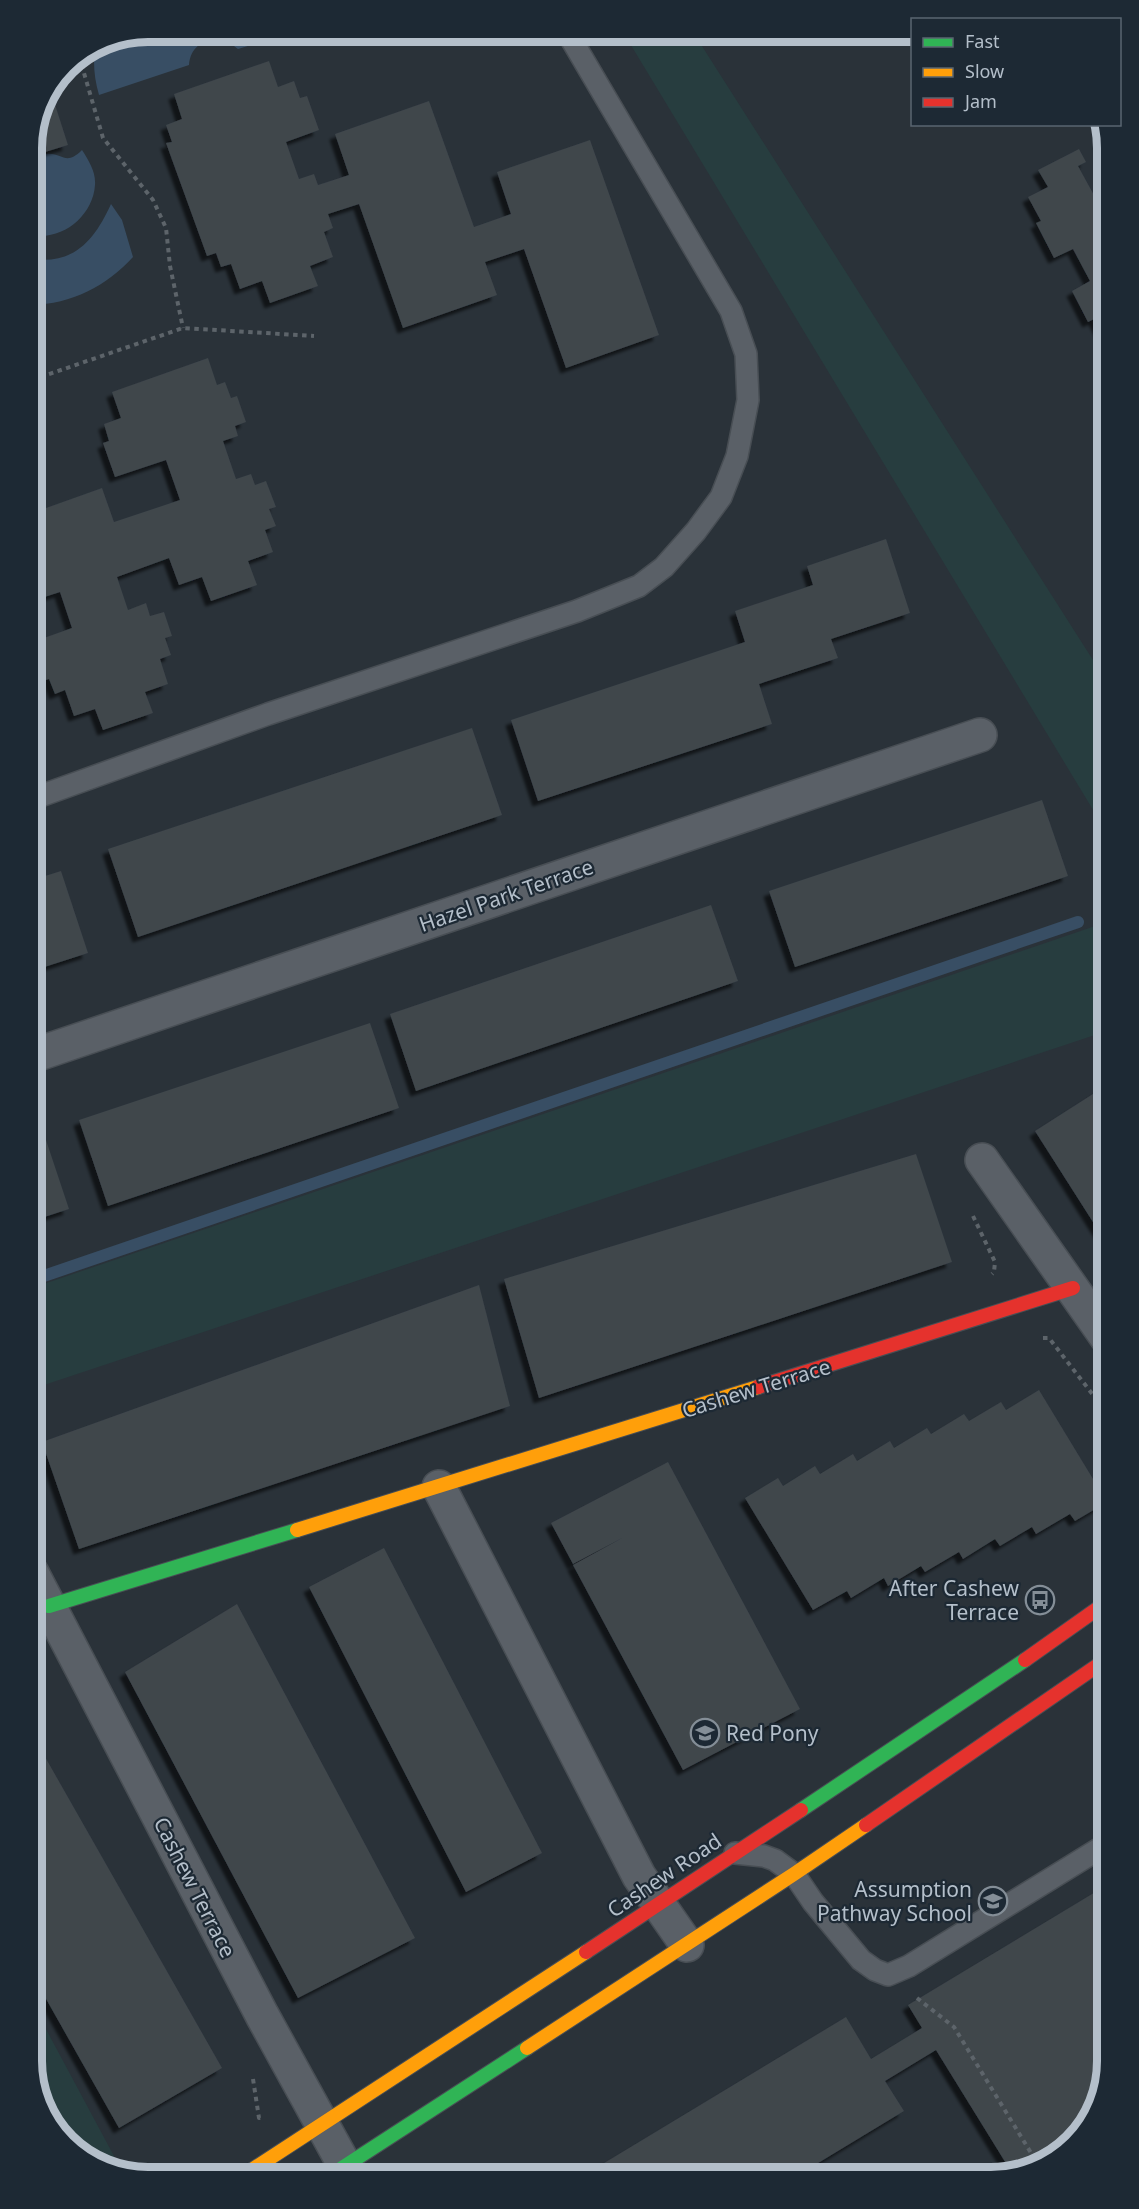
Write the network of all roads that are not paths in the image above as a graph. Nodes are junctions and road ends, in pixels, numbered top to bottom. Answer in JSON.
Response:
{"nodes":[{"id":1,"x":573,"y":42,"type":"edge"},
{"id":2,"x":980,"y":735,"type":"dead end"},
{"id":3,"x":42,"y":795,"type":"edge"},
{"id":4,"x":42,"y":1053,"type":"edge"},
{"id":5,"x":982,"y":1160,"type":"dead end"},
{"id":6,"x":1072,"y":1288,"type":"junction"},
{"id":7,"x":1097,"y":1324,"type":"edge"},
{"id":8,"x":439,"y":1487,"type":"junction"},
{"id":9,"x":42,"y":1591,"type":"edge"},
{"id":10,"x":50,"y":1606,"type":"junction"},
{"id":11,"x":1097,"y":1609,"type":"edge"},
{"id":12,"x":1097,"y":1666,"type":"edge"},
{"id":13,"x":1097,"y":1850,"type":"edge"},
{"id":14,"x":735,"y":1852,"type":"junction"},
{"id":15,"x":794,"y":1874,"type":"junction"},
{"id":16,"x":659,"y":1905,"type":"junction"},
{"id":17,"x":687,"y":1945,"type":"junction"},
{"id":18,"x":321,"y":2123,"type":"junction"},
{"id":19,"x":256,"y":2167,"type":"edge"},
{"id":20,"x":334,"y":2167,"type":"edge"},
{"id":21,"x":344,"y":2167,"type":"edge"}],
"edges":[{"from":1,"to":3,"type":"lane"},
{"from":2,"to":4,"type":"street","name":"Hazel Park Terrace"},
{"from":5,"to":6,"type":"street"},
{"from":6,"to":7,"type":"street"},
{"from":6,"to":8,"type":"street","name":"Cashew Terrace"},
{"from":8,"to":10,"type":"street","name":"Cashew Terrace"},
{"from":8,"to":16,"type":"street"},
{"from":9,"to":10,"type":"street","name":"Cashew Terrace"},
{"from":10,"to":18,"type":"street","name":"Cashew Terrace"},
{"from":11,"to":14,"type":"street","name":"Cashew Road"},
{"from":12,"to":15,"type":"street"},
{"from":13,"to":15,"type":"lane"},
{"from":14,"to":15,"type":"lane"},
{"from":14,"to":16,"type":"street","name":"Cashew Road"},
{"from":15,"to":17,"type":"street"},
{"from":16,"to":17,"type":"street"},
{"from":16,"to":18,"type":"street","name":"Cashew Road"},
{"from":17,"to":21,"type":"street"},
{"from":18,"to":19,"type":"street","name":"Cashew Road"},
{"from":18,"to":20,"type":"street","name":"Cashew Terrace"}]}
